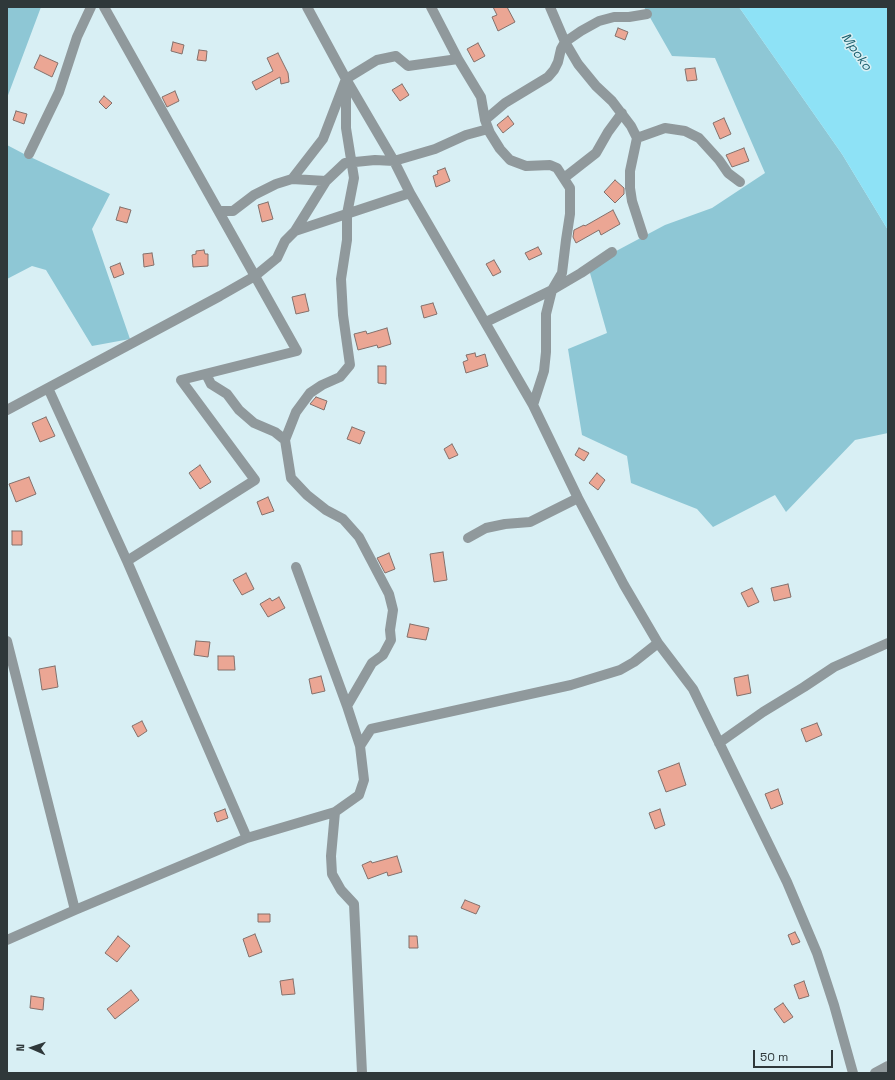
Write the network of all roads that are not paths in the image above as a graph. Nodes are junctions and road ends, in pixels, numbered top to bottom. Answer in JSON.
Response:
{"nodes":[{"id":1,"x":91,"y":7,"type":"edge"},
{"id":2,"x":104,"y":7,"type":"edge"},
{"id":3,"x":307,"y":7,"type":"edge"},
{"id":4,"x":431,"y":7,"type":"edge"},
{"id":5,"x":550,"y":7,"type":"edge"},
{"id":6,"x":647,"y":14,"type":"dead end"},
{"id":7,"x":565,"y":42,"type":"junction"},
{"id":8,"x":458,"y":59,"type":"junction"},
{"id":9,"x":346,"y":79,"type":"junction"},
{"id":10,"x":622,"y":113,"type":"junction"},
{"id":11,"x":486,"y":124,"type":"junction"},
{"id":12,"x":637,"y":138,"type":"junction"},
{"id":13,"x":29,"y":154,"type":"dead end"},
{"id":14,"x":394,"y":161,"type":"junction"},
{"id":15,"x":351,"y":162,"type":"junction"},
{"id":16,"x":564,"y":178,"type":"junction"},
{"id":17,"x":292,"y":179,"type":"junction"},
{"id":18,"x":326,"y":181,"type":"junction"},
{"id":19,"x":740,"y":182,"type":"dead end"},
{"id":20,"x":410,"y":193,"type":"junction"},
{"id":21,"x":220,"y":211,"type":"junction"},
{"id":22,"x":347,"y":214,"type":"junction"},
{"id":23,"x":295,"y":231,"type":"junction"},
{"id":24,"x":643,"y":235,"type":"dead end"},
{"id":25,"x":612,"y":252,"type":"dead end"},
{"id":26,"x":255,"y":276,"type":"junction"},
{"id":27,"x":552,"y":290,"type":"junction"},
{"id":28,"x":486,"y":322,"type":"junction"},
{"id":29,"x":206,"y":374,"type":"junction"},
{"id":30,"x":48,"y":388,"type":"junction"},
{"id":31,"x":533,"y":405,"type":"junction"},
{"id":32,"x":7,"y":410,"type":"edge"},
{"id":33,"x":285,"y":440,"type":"junction"},
{"id":34,"x":578,"y":498,"type":"junction"},
{"id":35,"x":468,"y":538,"type":"dead end"},
{"id":36,"x":127,"y":561,"type":"junction"},
{"id":37,"x":296,"y":567,"type":"dead end"},
{"id":38,"x":7,"y":641,"type":"edge"},
{"id":39,"x":658,"y":643,"type":"junction"},
{"id":40,"x":888,"y":643,"type":"edge"},
{"id":41,"x":347,"y":706,"type":"junction"},
{"id":42,"x":719,"y":743,"type":"junction"},
{"id":43,"x":360,"y":746,"type":"junction"},
{"id":44,"x":335,"y":812,"type":"junction"},
{"id":45,"x":247,"y":838,"type":"junction"},
{"id":46,"x":75,"y":910,"type":"junction"},
{"id":47,"x":7,"y":940,"type":"edge"},
{"id":48,"x":888,"y":1066,"type":"edge"},
{"id":49,"x":362,"y":1073,"type":"edge"},
{"id":50,"x":853,"y":1073,"type":"edge"},
{"id":51,"x":874,"y":1073,"type":"edge"}],
"edges":[{"from":1,"to":13,"type":"street"},
{"from":2,"to":21,"type":"street"},
{"from":3,"to":9,"type":"street"},
{"from":4,"to":8,"type":"street"},
{"from":5,"to":7,"type":"street"},
{"from":6,"to":7,"type":"street"},
{"from":7,"to":10,"type":"street"},
{"from":7,"to":11,"type":"street"},
{"from":8,"to":9,"type":"street"},
{"from":8,"to":11,"type":"street"},
{"from":9,"to":14,"type":"street"},
{"from":9,"to":15,"type":"street"},
{"from":9,"to":17,"type":"street"},
{"from":10,"to":12,"type":"street"},
{"from":10,"to":16,"type":"street"},
{"from":11,"to":14,"type":"street"},
{"from":11,"to":16,"type":"street"},
{"from":12,"to":19,"type":"street"},
{"from":12,"to":24,"type":"street"},
{"from":14,"to":15,"type":"street"},
{"from":14,"to":20,"type":"street"},
{"from":15,"to":18,"type":"street"},
{"from":15,"to":22,"type":"street"},
{"from":16,"to":27,"type":"street"},
{"from":17,"to":18,"type":"street"},
{"from":17,"to":21,"type":"street"},
{"from":18,"to":23,"type":"street"},
{"from":20,"to":22,"type":"street"},
{"from":20,"to":28,"type":"street"},
{"from":21,"to":26,"type":"street"},
{"from":22,"to":23,"type":"street"},
{"from":22,"to":33,"type":"street"},
{"from":23,"to":26,"type":"street"},
{"from":25,"to":27,"type":"street"},
{"from":26,"to":29,"type":"street"},
{"from":26,"to":30,"type":"street"},
{"from":27,"to":28,"type":"street"},
{"from":27,"to":31,"type":"street"},
{"from":28,"to":31,"type":"street"},
{"from":29,"to":33,"type":"street"},
{"from":29,"to":36,"type":"street"},
{"from":30,"to":32,"type":"street"},
{"from":30,"to":36,"type":"street"},
{"from":31,"to":34,"type":"street"},
{"from":33,"to":41,"type":"street"},
{"from":34,"to":35,"type":"street"},
{"from":34,"to":39,"type":"street"},
{"from":36,"to":45,"type":"street"},
{"from":37,"to":41,"type":"street"},
{"from":38,"to":46,"type":"street"},
{"from":39,"to":42,"type":"street"},
{"from":39,"to":43,"type":"street"},
{"from":40,"to":42,"type":"street"},
{"from":41,"to":43,"type":"street"},
{"from":42,"to":50,"type":"street"},
{"from":43,"to":44,"type":"street"},
{"from":44,"to":45,"type":"street"},
{"from":44,"to":49,"type":"street"},
{"from":45,"to":46,"type":"street"},
{"from":46,"to":47,"type":"street"},
{"from":48,"to":51,"type":"street"}]}
